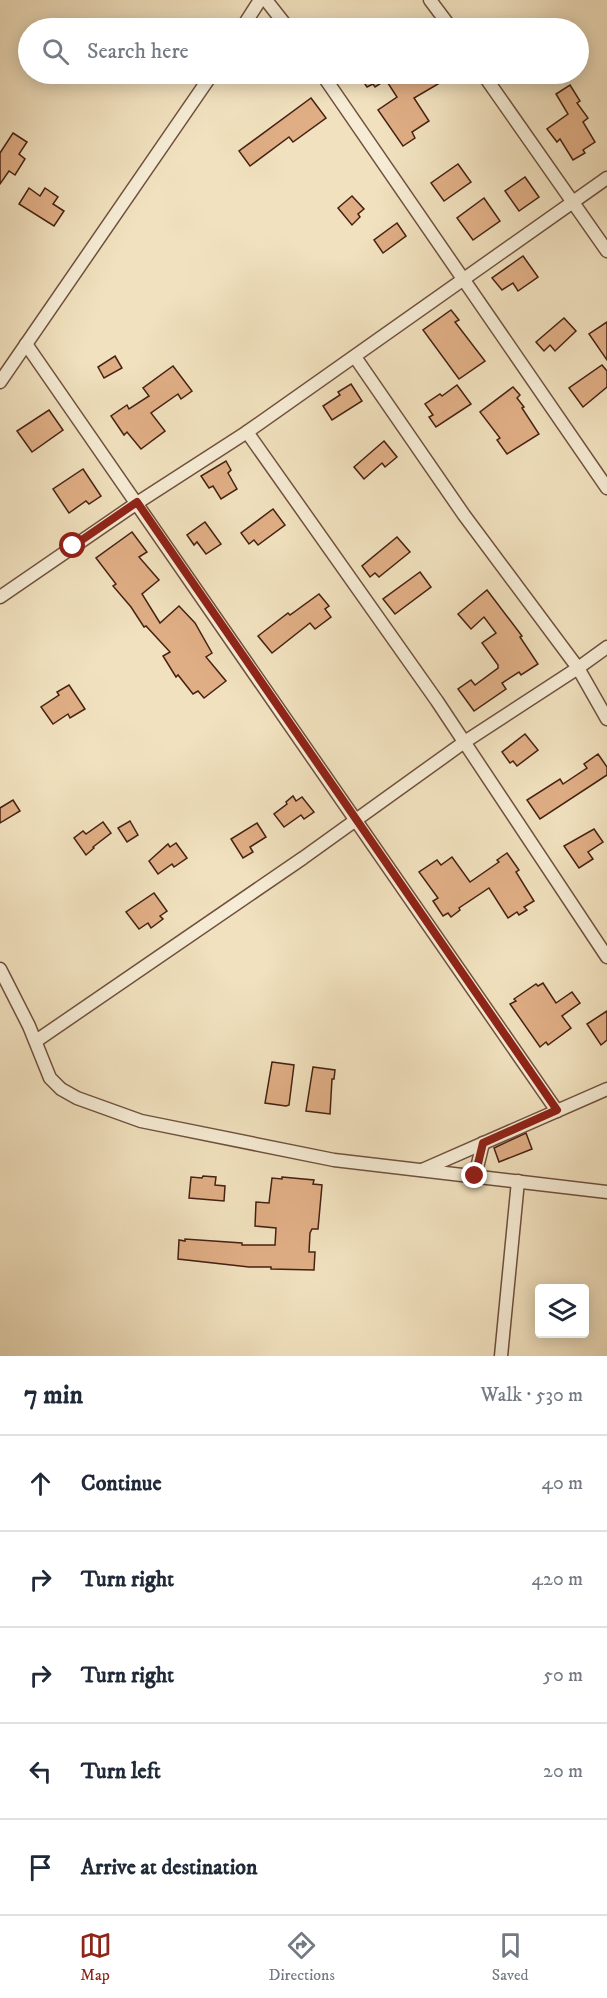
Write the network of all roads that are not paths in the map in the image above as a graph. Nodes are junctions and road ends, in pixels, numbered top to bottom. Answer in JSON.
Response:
{"nodes":[{"id":1,"x":260,"y":0,"type":"edge"},
{"id":2,"x":266,"y":0,"type":"edge"},
{"id":3,"x":430,"y":0,"type":"edge"},
{"id":4,"x":248,"y":18,"type":"edge"},
{"id":5,"x":280,"y":18,"type":"edge"},
{"id":6,"x":444,"y":18,"type":"edge"},
{"id":7,"x":205,"y":84,"type":"edge"},
{"id":8,"x":329,"y":84,"type":"edge"},
{"id":9,"x":490,"y":84,"type":"edge"},
{"id":10,"x":607,"y":178,"type":"edge"},
{"id":11,"x":573,"y":201,"type":"junction"},
{"id":12,"x":607,"y":251,"type":"edge"},
{"id":13,"x":464,"y":280,"type":"junction"},
{"id":14,"x":26,"y":344,"type":"junction"},
{"id":15,"x":355,"y":357,"type":"junction"},
{"id":16,"x":0,"y":382,"type":"edge"},
{"id":17,"x":247,"y":432,"type":"junction"},
{"id":18,"x":607,"y":488,"type":"edge"},
{"id":19,"x":137,"y":502,"type":"junction"},
{"id":20,"x":0,"y":597,"type":"edge"},
{"id":21,"x":607,"y":647,"type":"edge"},
{"id":22,"x":578,"y":668,"type":"junction"},
{"id":23,"x":607,"y":719,"type":"edge"},
{"id":24,"x":463,"y":743,"type":"junction"},
{"id":25,"x":356,"y":818,"type":"junction"},
{"id":26,"x":607,"y":957,"type":"edge"},
{"id":27,"x":0,"y":969,"type":"edge"},
{"id":28,"x":36,"y":1041,"type":"junction"},
{"id":29,"x":607,"y":1089,"type":"edge"},
{"id":30,"x":557,"y":1110,"type":"junction"},
{"id":31,"x":483,"y":1143,"type":"junction"},
{"id":32,"x":421,"y":1170,"type":"junction"},
{"id":33,"x":475,"y":1176,"type":"junction"},
{"id":34,"x":518,"y":1181,"type":"junction"},
{"id":35,"x":607,"y":1192,"type":"edge"},
{"id":36,"x":501,"y":1356,"type":"edge"}],
"edges":[{"from":1,"to":4,"type":"street"},
{"from":2,"to":5,"type":"street"},
{"from":3,"to":6,"type":"street"},
{"from":7,"to":14,"type":"street"},
{"from":8,"to":13,"type":"street"},
{"from":9,"to":11,"type":"street"},
{"from":10,"to":11,"type":"street"},
{"from":11,"to":12,"type":"street"},
{"from":11,"to":13,"type":"street"},
{"from":13,"to":15,"type":"street"},
{"from":13,"to":18,"type":"street"},
{"from":14,"to":16,"type":"street"},
{"from":14,"to":19,"type":"street"},
{"from":15,"to":17,"type":"street"},
{"from":15,"to":22,"type":"street"},
{"from":17,"to":19,"type":"street"},
{"from":17,"to":24,"type":"street"},
{"from":19,"to":20,"type":"street"},
{"from":19,"to":25,"type":"street"},
{"from":21,"to":22,"type":"street"},
{"from":22,"to":23,"type":"street"},
{"from":22,"to":24,"type":"street"},
{"from":24,"to":25,"type":"street"},
{"from":24,"to":26,"type":"street"},
{"from":25,"to":28,"type":"street"},
{"from":25,"to":30,"type":"street"},
{"from":27,"to":28,"type":"street"},
{"from":28,"to":32,"type":"street"},
{"from":29,"to":30,"type":"street"},
{"from":30,"to":31,"type":"street"},
{"from":31,"to":32,"type":"street"},
{"from":31,"to":33,"type":"street"},
{"from":32,"to":33,"type":"street"},
{"from":33,"to":34,"type":"street"},
{"from":34,"to":35,"type":"street"},
{"from":34,"to":36,"type":"street"}]}
